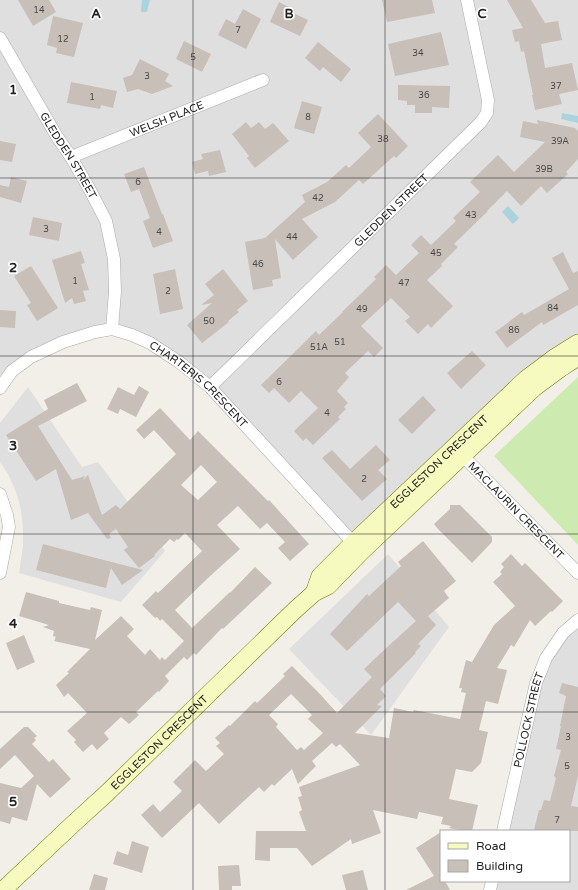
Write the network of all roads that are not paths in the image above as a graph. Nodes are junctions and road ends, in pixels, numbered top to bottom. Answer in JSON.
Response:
{"nodes":[{"id":1,"x":467,"y":0,"type":"edge"},
{"id":2,"x":0,"y":38,"type":"edge"},
{"id":3,"x":263,"y":80,"type":"dead end"},
{"id":4,"x":71,"y":157,"type":"junction"},
{"id":5,"x":112,"y":329,"type":"junction"},
{"id":6,"x":578,"y":343,"type":"edge"},
{"id":7,"x":578,"y":357,"type":"edge"},
{"id":8,"x":0,"y":386,"type":"edge"},
{"id":9,"x":210,"y":387,"type":"junction"},
{"id":10,"x":459,"y":451,"type":"junction"},
{"id":11,"x":0,"y":494,"type":"edge"},
{"id":12,"x":357,"y":548,"type":"junction"},
{"id":13,"x":0,"y":573,"type":"edge"},
{"id":14,"x":578,"y":573,"type":"edge"},
{"id":15,"x":578,"y":620,"type":"edge"},
{"id":16,"x":503,"y":830,"type":"edge"},
{"id":17,"x":3,"y":890,"type":"edge"}],
"edges":[{"from":1,"to":9,"type":"street","name":"GLEDDEN STREET"},
{"from":2,"to":4,"type":"street","name":"GLEDDEN STREET"},
{"from":3,"to":4,"type":"street","name":"WELSH PLACE"},
{"from":4,"to":5,"type":"street","name":"GLEDDEN STREET"},
{"from":5,"to":8,"type":"street","name":"CHARTERIS CRESCENT"},
{"from":5,"to":9,"type":"street","name":"CHARTERIS CRESCENT"},
{"from":6,"to":10,"type":"street","name":"EGGLESTON CRESCENT"},
{"from":7,"to":10,"type":"street","name":"EGGLESTON CRESCENT"},
{"from":9,"to":12,"type":"street","name":"CHARTERIS CRESCENT"},
{"from":10,"to":12,"type":"street","name":"EGGLESTON CRESCENT"},
{"from":10,"to":14,"type":"street","name":"MACLAURIN CRESCENT"},
{"from":11,"to":13,"type":"street"},
{"from":12,"to":17,"type":"street","name":"EGGLESTON CRESCENT"},
{"from":15,"to":16,"type":"street","name":"POLLOCK STREET"}]}
